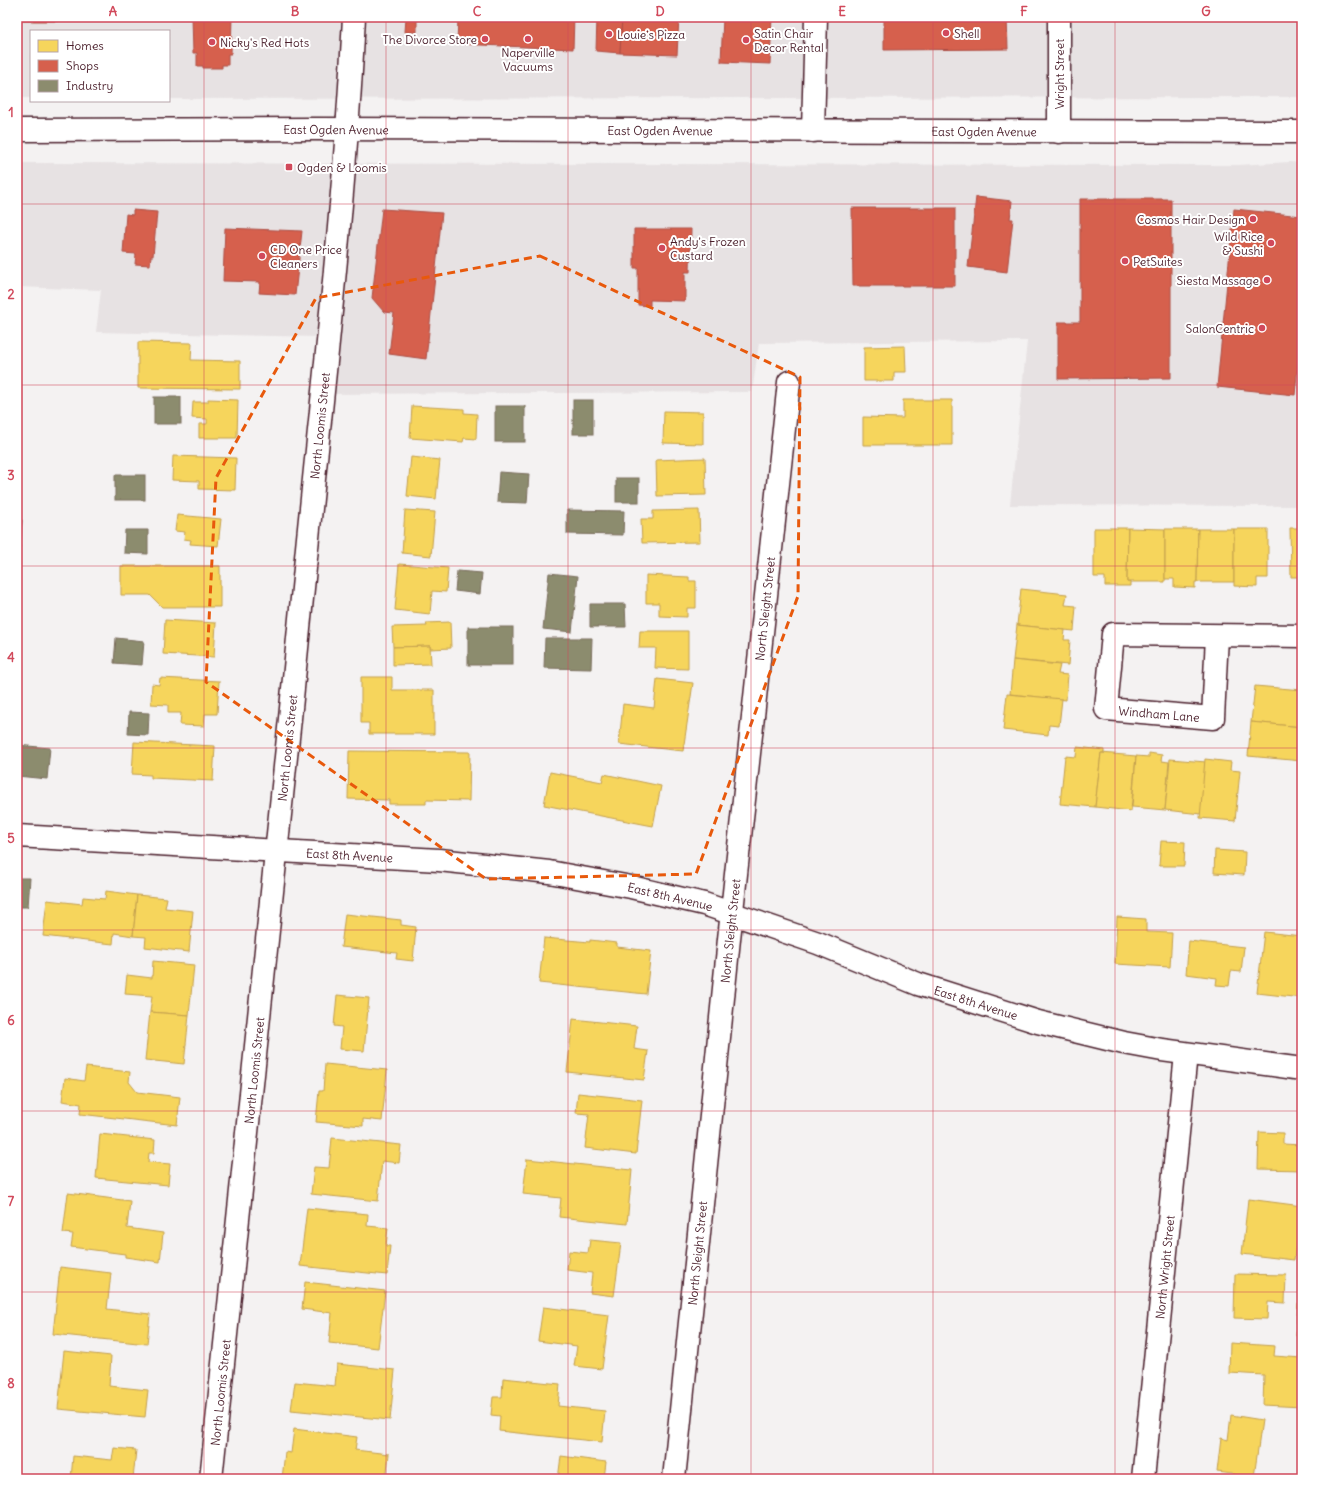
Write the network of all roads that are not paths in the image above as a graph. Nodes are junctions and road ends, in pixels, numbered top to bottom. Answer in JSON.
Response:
{"nodes":[{"id":1,"x":354,"y":17,"type":"edge"},
{"id":2,"x":816,"y":17,"type":"edge"},
{"id":3,"x":1059,"y":17,"type":"edge"},
{"id":4,"x":17,"y":130,"type":"edge"},
{"id":5,"x":348,"y":130,"type":"junction"},
{"id":6,"x":813,"y":131,"type":"junction"},
{"id":7,"x":1059,"y":132,"type":"junction"},
{"id":8,"x":1302,"y":132,"type":"edge"},
{"id":9,"x":789,"y":382,"type":"dead end"},
{"id":10,"x":1217,"y":636,"type":"junction"},
{"id":11,"x":1302,"y":636,"type":"edge"},
{"id":12,"x":17,"y":836,"type":"edge"},
{"id":13,"x":277,"y":851,"type":"junction"},
{"id":14,"x":732,"y":914,"type":"junction"},
{"id":15,"x":1186,"y":1054,"type":"junction"},
{"id":16,"x":1302,"y":1069,"type":"edge"},
{"id":17,"x":211,"y":1479,"type":"edge"},
{"id":18,"x":674,"y":1479,"type":"edge"},
{"id":19,"x":1143,"y":1479,"type":"edge"}],
"edges":[{"from":1,"to":5,"type":"street","name":"North Loomis Street"},
{"from":2,"to":6,"type":"street"},
{"from":3,"to":7,"type":"street","name":"Wright Street"},
{"from":4,"to":5,"type":"street","name":"East Ogden Avenue"},
{"from":5,"to":6,"type":"street","name":"East Ogden Avenue"},
{"from":5,"to":13,"type":"street","name":"North Loomis Street"},
{"from":6,"to":7,"type":"street","name":"East Ogden Avenue"},
{"from":7,"to":8,"type":"street","name":"East Ogden Avenue"},
{"from":9,"to":14,"type":"street","name":"North Sleight Street"},
{"from":10,"to":10,"type":"street","name":"Windham Lane"},
{"from":10,"to":11,"type":"street","name":"Windham Lane"},
{"from":12,"to":13,"type":"street","name":"East 8th Avenue"},
{"from":13,"to":14,"type":"street","name":"East 8th Avenue"},
{"from":13,"to":17,"type":"street","name":"North Loomis Street"},
{"from":14,"to":15,"type":"street","name":"East 8th Avenue"},
{"from":14,"to":18,"type":"street","name":"North Sleight Street"},
{"from":15,"to":16,"type":"street","name":"East 8th Avenue"},
{"from":15,"to":19,"type":"street","name":"North Wright Street"}]}
